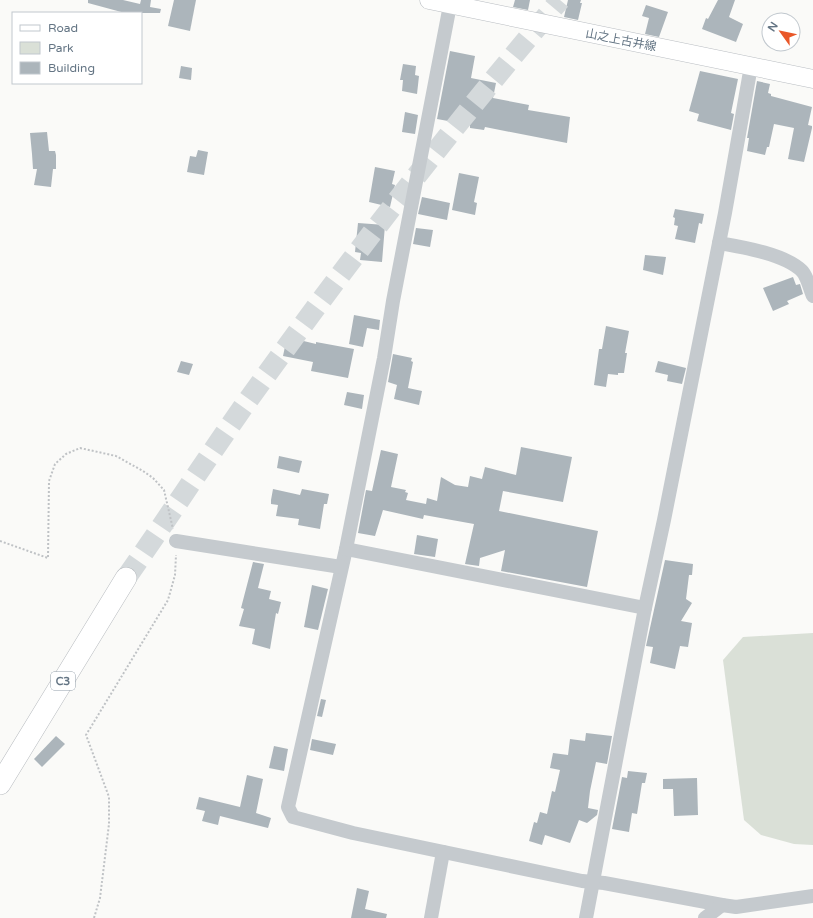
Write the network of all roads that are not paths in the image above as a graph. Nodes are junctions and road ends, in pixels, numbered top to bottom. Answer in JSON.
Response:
{"nodes":[{"id":1,"x":429,"y":0,"type":"edge"},
{"id":2,"x":450,"y":2,"type":"edge"},
{"id":3,"x":751,"y":66,"type":"junction"},
{"id":4,"x":812,"y":75,"type":"edge"},
{"id":5,"x":719,"y":244,"type":"junction"},
{"id":6,"x":813,"y":296,"type":"edge"},
{"id":7,"x":176,"y":541,"type":"road end"},
{"id":8,"x":346,"y":549,"type":"junction"},
{"id":9,"x":341,"y":567,"type":"junction"},
{"id":10,"x":126,"y":578,"type":"tunnel mouth"},
{"id":11,"x":645,"y":608,"type":"junction"},
{"id":12,"x":0,"y":784,"type":"edge"},
{"id":13,"x":443,"y":852,"type":"junction"},
{"id":14,"x":592,"y":882,"type":"junction"},
{"id":15,"x":813,"y":896,"type":"edge"},
{"id":16,"x":722,"y":905,"type":"junction"},
{"id":17,"x":431,"y":918,"type":"edge"},
{"id":18,"x":586,"y":918,"type":"edge"},
{"id":19,"x":706,"y":918,"type":"edge"}],
"edges":[{"from":1,"to":2,"type":"main road","name":"山之上古井線"},
{"from":2,"to":3,"type":"main road","name":"山之上古井線"},
{"from":2,"to":8,"type":"street"},
{"from":3,"to":4,"type":"main road","name":"山之上古井線"},
{"from":3,"to":5,"type":"street"},
{"from":5,"to":6,"type":"street"},
{"from":5,"to":11,"type":"street"},
{"from":7,"to":9,"type":"street"},
{"from":8,"to":9,"type":"street"},
{"from":8,"to":11,"type":"street"},
{"from":9,"to":13,"type":"street"},
{"from":10,"to":12,"type":"highway","number":"C3"},
{"from":11,"to":14,"type":"street"},
{"from":13,"to":14,"type":"street"},
{"from":13,"to":17,"type":"street"},
{"from":14,"to":16,"type":"street"},
{"from":14,"to":18,"type":"street"},
{"from":15,"to":16,"type":"street"},
{"from":16,"to":19,"type":"street"}]}
